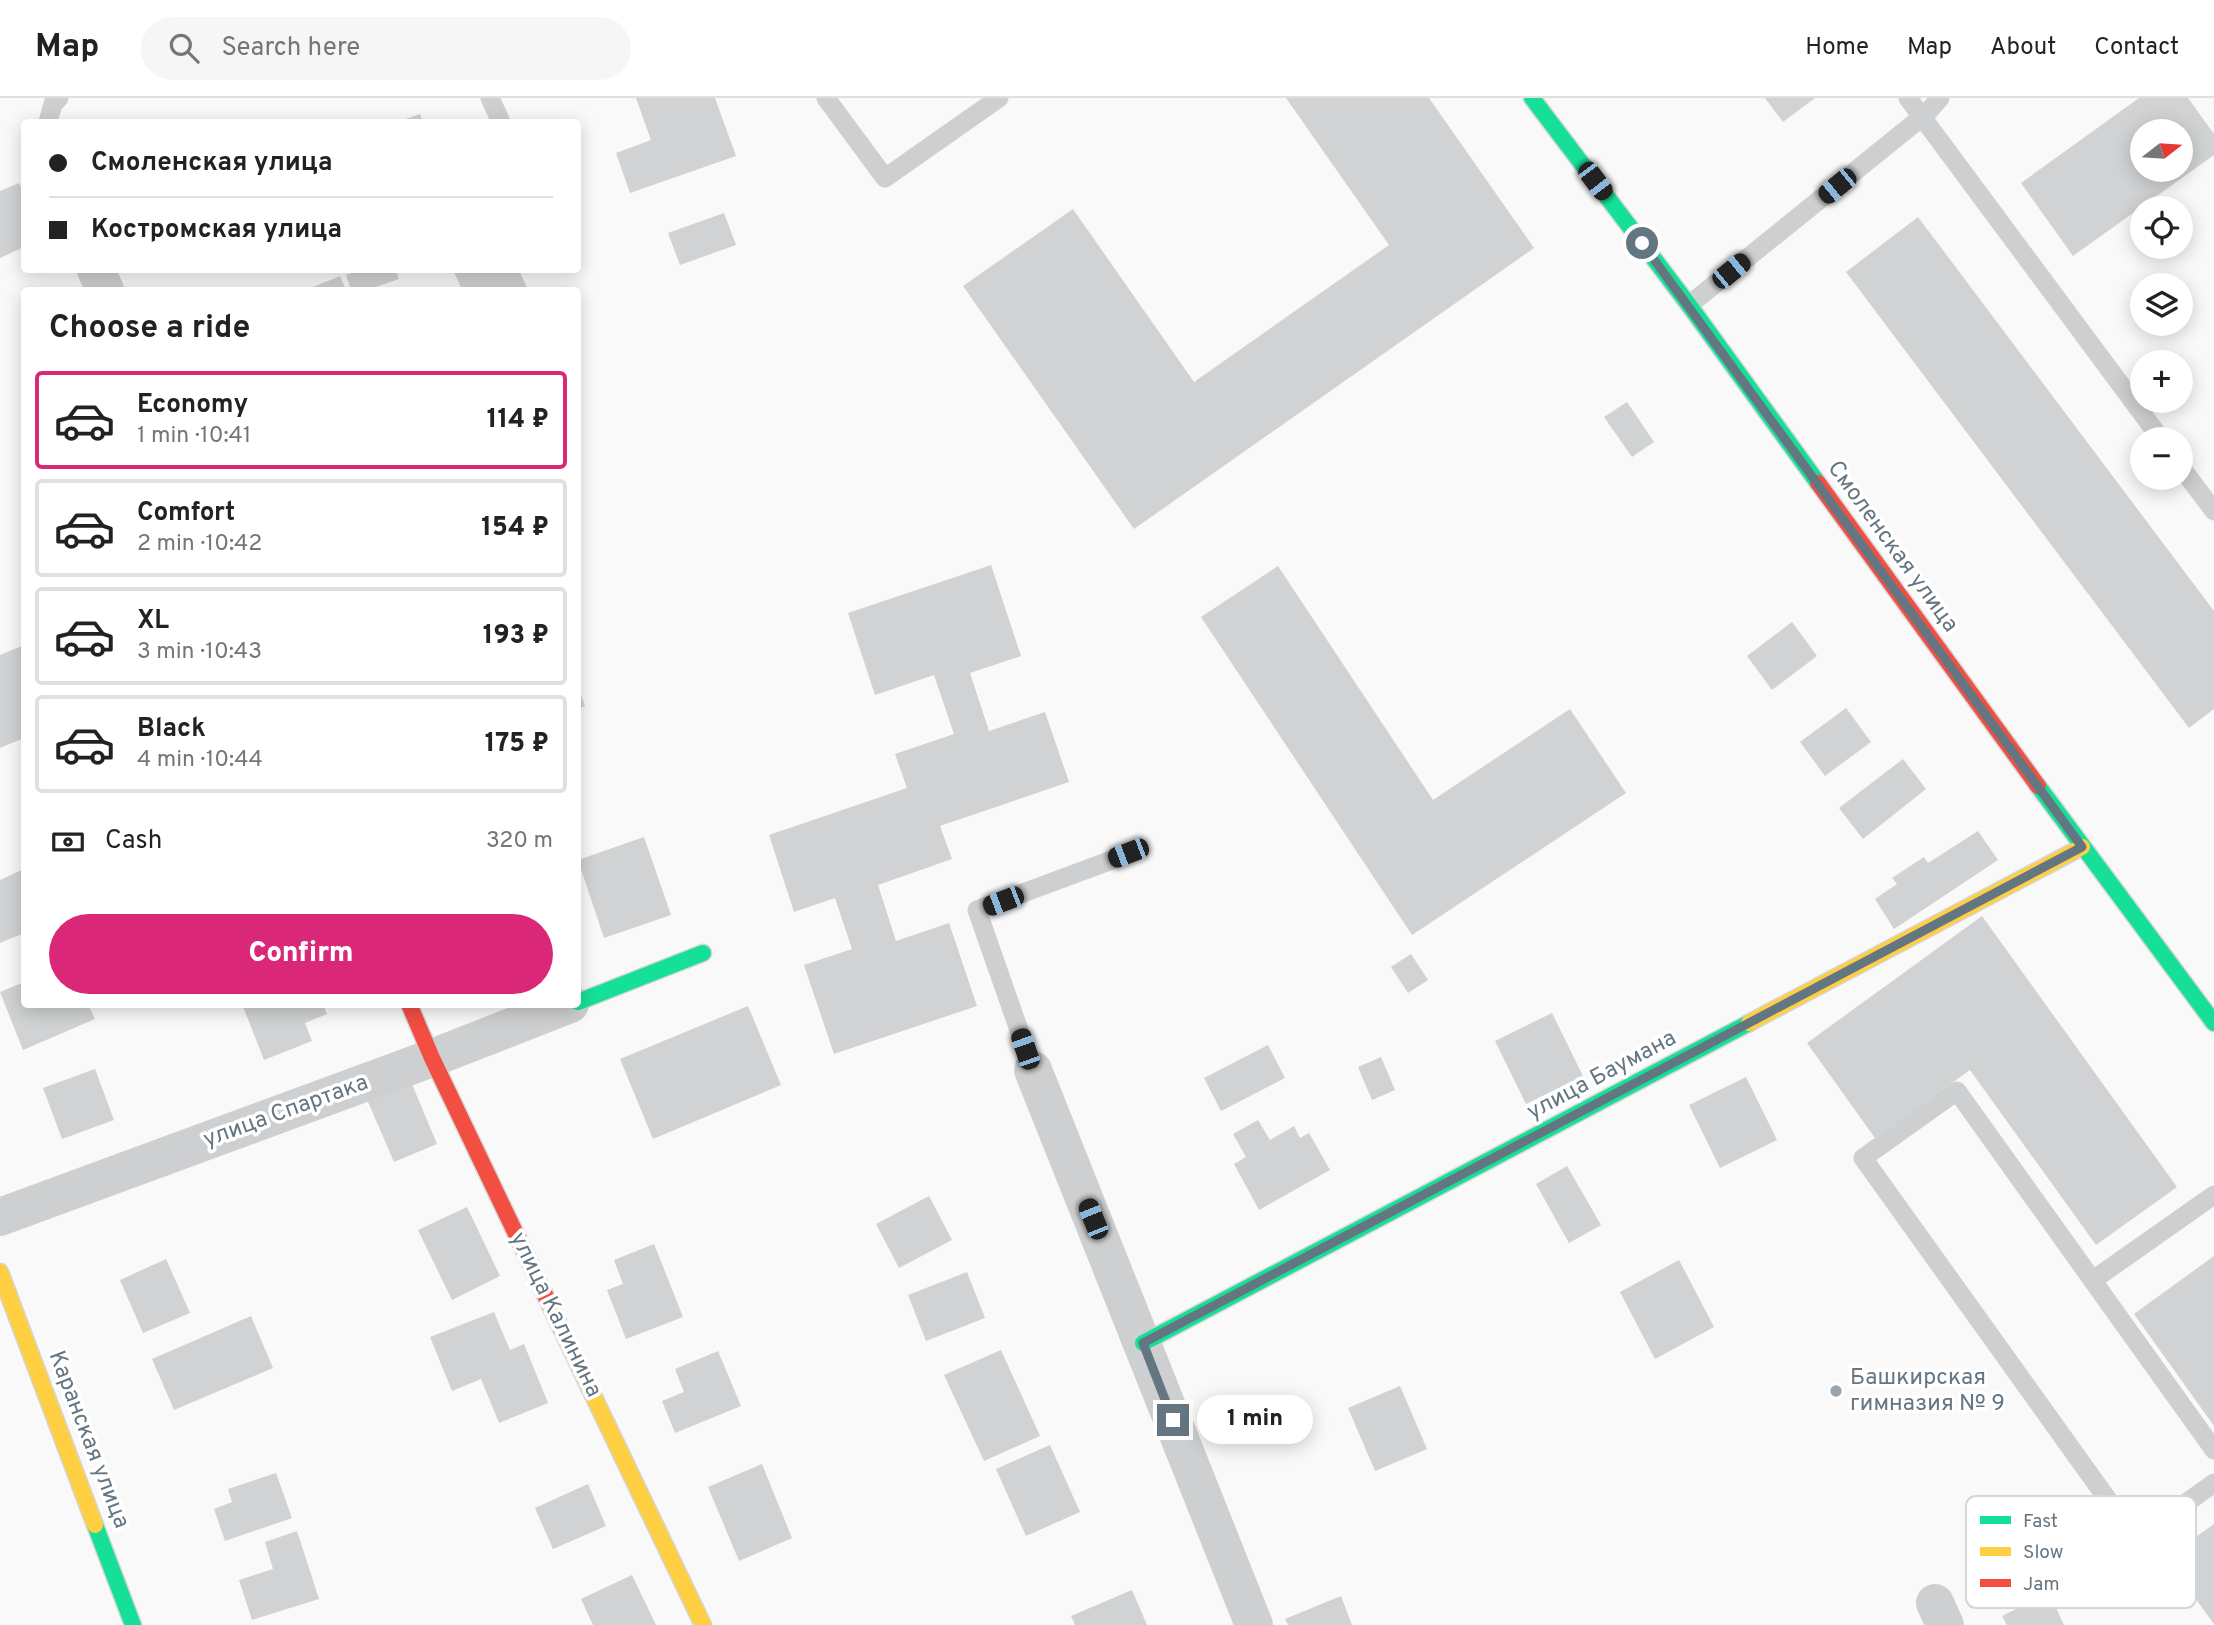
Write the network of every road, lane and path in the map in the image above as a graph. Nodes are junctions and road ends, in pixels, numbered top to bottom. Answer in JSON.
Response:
{"nodes":[{"id":1,"x":59,"y":98,"type":"edge"},
{"id":2,"x":491,"y":98,"type":"edge"},
{"id":3,"x":826,"y":98,"type":"edge"},
{"id":4,"x":999,"y":98,"type":"edge"},
{"id":5,"x":1532,"y":98,"type":"edge"},
{"id":6,"x":1908,"y":98,"type":"edge"},
{"id":7,"x":1940,"y":98,"type":"edge"},
{"id":8,"x":1922,"y":117,"type":"junction"},
{"id":9,"x":49,"y":119,"type":"edge"},
{"id":10,"x":500,"y":119,"type":"edge"},
{"id":11,"x":1689,"y":306,"type":"junction"},
{"id":12,"x":2152,"y":427,"type":"edge"},
{"id":13,"x":2193,"y":483,"type":"edge"},
{"id":14,"x":2214,"y":511,"type":"edge"},
{"id":15,"x":2082,"y":847,"type":"junction"},
{"id":16,"x":1128,"y":853,"type":"dead end"},
{"id":17,"x":703,"y":953,"type":"dead end"},
{"id":18,"x":581,"y":1001,"type":"edge"},
{"id":19,"x":411,"y":1008,"type":"edge"},
{"id":20,"x":560,"y":1008,"type":"edge"},
{"id":21,"x":2214,"y":1023,"type":"edge"},
{"id":22,"x":432,"y":1058,"type":"junction"},
{"id":23,"x":1033,"y":1070,"type":"joint"},
{"id":24,"x":2214,"y":1195,"type":"edge"},
{"id":25,"x":0,"y":1217,"type":"edge"},
{"id":26,"x":0,"y":1272,"type":"edge"},
{"id":27,"x":2093,"y":1280,"type":"junction"},
{"id":28,"x":1143,"y":1343,"type":"junction"},
{"id":29,"x":2214,"y":1450,"type":"edge"},
{"id":30,"x":2214,"y":1483,"type":"edge"},
{"id":31,"x":2105,"y":1496,"type":"edge"},
{"id":32,"x":2196,"y":1496,"type":"edge"},
{"id":33,"x":133,"y":1625,"type":"edge"},
{"id":34,"x":704,"y":1625,"type":"edge"},
{"id":35,"x":1254,"y":1625,"type":"edge"}],
"edges":[{"from":1,"to":9,"type":"lane"},
{"from":2,"to":10,"type":"lane"},
{"from":3,"to":4,"type":"lane"},
{"from":5,"to":11,"type":"street","name":"Смоленская улица"},
{"from":6,"to":8,"type":"lane"},
{"from":7,"to":8,"type":"lane"},
{"from":8,"to":11,"type":"lane"},
{"from":8,"to":12,"type":"lane"},
{"from":11,"to":15,"type":"street","name":"Смоленская улица"},
{"from":13,"to":14,"type":"lane"},
{"from":15,"to":21,"type":"street","name":"Смоленская улица"},
{"from":15,"to":28,"type":"street","name":"улица Баумана"},
{"from":16,"to":23,"type":"lane"},
{"from":17,"to":18,"type":"street"},
{"from":19,"to":22,"type":"street","name":"улица Калинина"},
{"from":20,"to":22,"type":"street","name":"улица Спартака"},
{"from":22,"to":25,"type":"street","name":"улица Спартака"},
{"from":22,"to":34,"type":"street","name":"улица Калинина"},
{"from":23,"to":28,"type":"street"},
{"from":24,"to":27,"type":"lane"},
{"from":26,"to":33,"type":"street","name":"Каранская улица"},
{"from":27,"to":29,"type":"lane"},
{"from":27,"to":31,"type":"lane"},
{"from":28,"to":35,"type":"street"},
{"from":30,"to":32,"type":"lane"}]}
